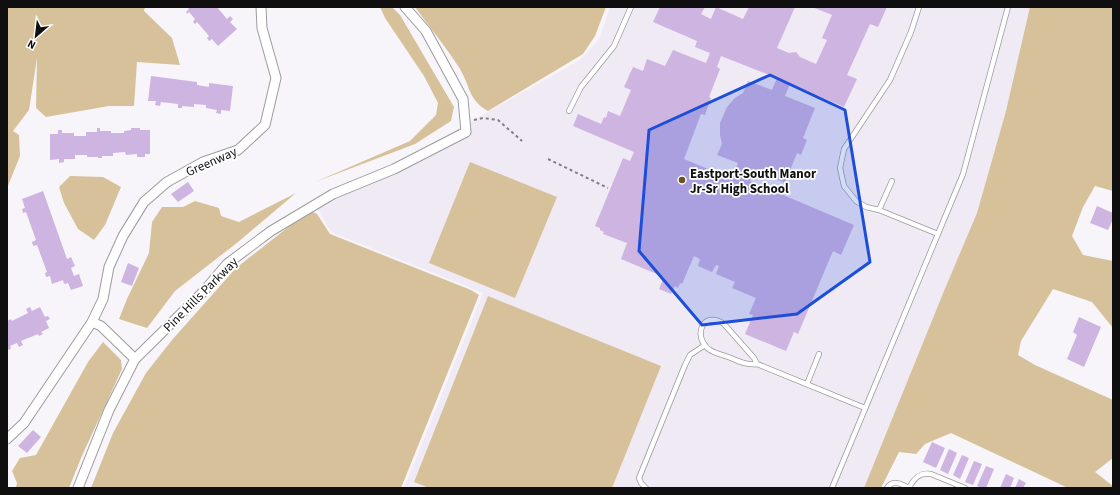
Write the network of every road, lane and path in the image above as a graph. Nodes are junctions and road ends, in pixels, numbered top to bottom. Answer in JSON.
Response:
{"nodes":[{"id":1,"x":261,"y":7,"type":"edge"},
{"id":2,"x":405,"y":7,"type":"edge"},
{"id":3,"x":631,"y":7,"type":"edge"},
{"id":4,"x":919,"y":7,"type":"edge"},
{"id":5,"x":1008,"y":7,"type":"edge"},
{"id":6,"x":569,"y":111,"type":"dead end"},
{"id":7,"x":465,"y":122,"type":"junction"},
{"id":8,"x":522,"y":141,"type":"dead end"},
{"id":9,"x":548,"y":159,"type":"dead end"},
{"id":10,"x":892,"y":181,"type":"dead end"},
{"id":11,"x":608,"y":188,"type":"dead end"},
{"id":12,"x":879,"y":210,"type":"junction"},
{"id":13,"x":938,"y":234,"type":"junction"},
{"id":14,"x":92,"y":322,"type":"junction"},
{"id":15,"x":705,"y":345,"type":"junction"},
{"id":16,"x":819,"y":354,"type":"dead end"},
{"id":17,"x":135,"y":359,"type":"junction"},
{"id":18,"x":757,"y":364,"type":"junction"},
{"id":19,"x":807,"y":384,"type":"junction"},
{"id":20,"x":865,"y":408,"type":"junction"},
{"id":21,"x":7,"y":438,"type":"edge"},
{"id":22,"x":78,"y":488,"type":"edge"},
{"id":23,"x":646,"y":488,"type":"edge"},
{"id":24,"x":832,"y":488,"type":"edge"},
{"id":25,"x":886,"y":488,"type":"edge"},
{"id":26,"x":909,"y":488,"type":"edge"},
{"id":27,"x":965,"y":488,"type":"edge"}],
"edges":[{"from":1,"to":14,"type":"street","name":"Greenway"},
{"from":2,"to":7,"type":"street"},
{"from":3,"to":6,"type":"lane"},
{"from":4,"to":12,"type":"lane"},
{"from":5,"to":13,"type":"lane"},
{"from":7,"to":8,"type":"path"},
{"from":7,"to":17,"type":"street","name":"Pine Hills Parkway"},
{"from":9,"to":11,"type":"path"},
{"from":10,"to":12,"type":"lane"},
{"from":12,"to":13,"type":"lane"},
{"from":13,"to":20,"type":"lane"},
{"from":14,"to":17,"type":"street"},
{"from":14,"to":21,"type":"street","name":"Greenway"},
{"from":15,"to":18,"type":"lane"},
{"from":15,"to":18,"type":"lane"},
{"from":15,"to":23,"type":"lane"},
{"from":16,"to":19,"type":"lane"},
{"from":17,"to":22,"type":"street","name":"Pine Hills Parkway"},
{"from":18,"to":19,"type":"lane"},
{"from":19,"to":20,"type":"lane"},
{"from":20,"to":24,"type":"lane"},
{"from":25,"to":26,"type":"lane"},
{"from":26,"to":27,"type":"lane"}]}
